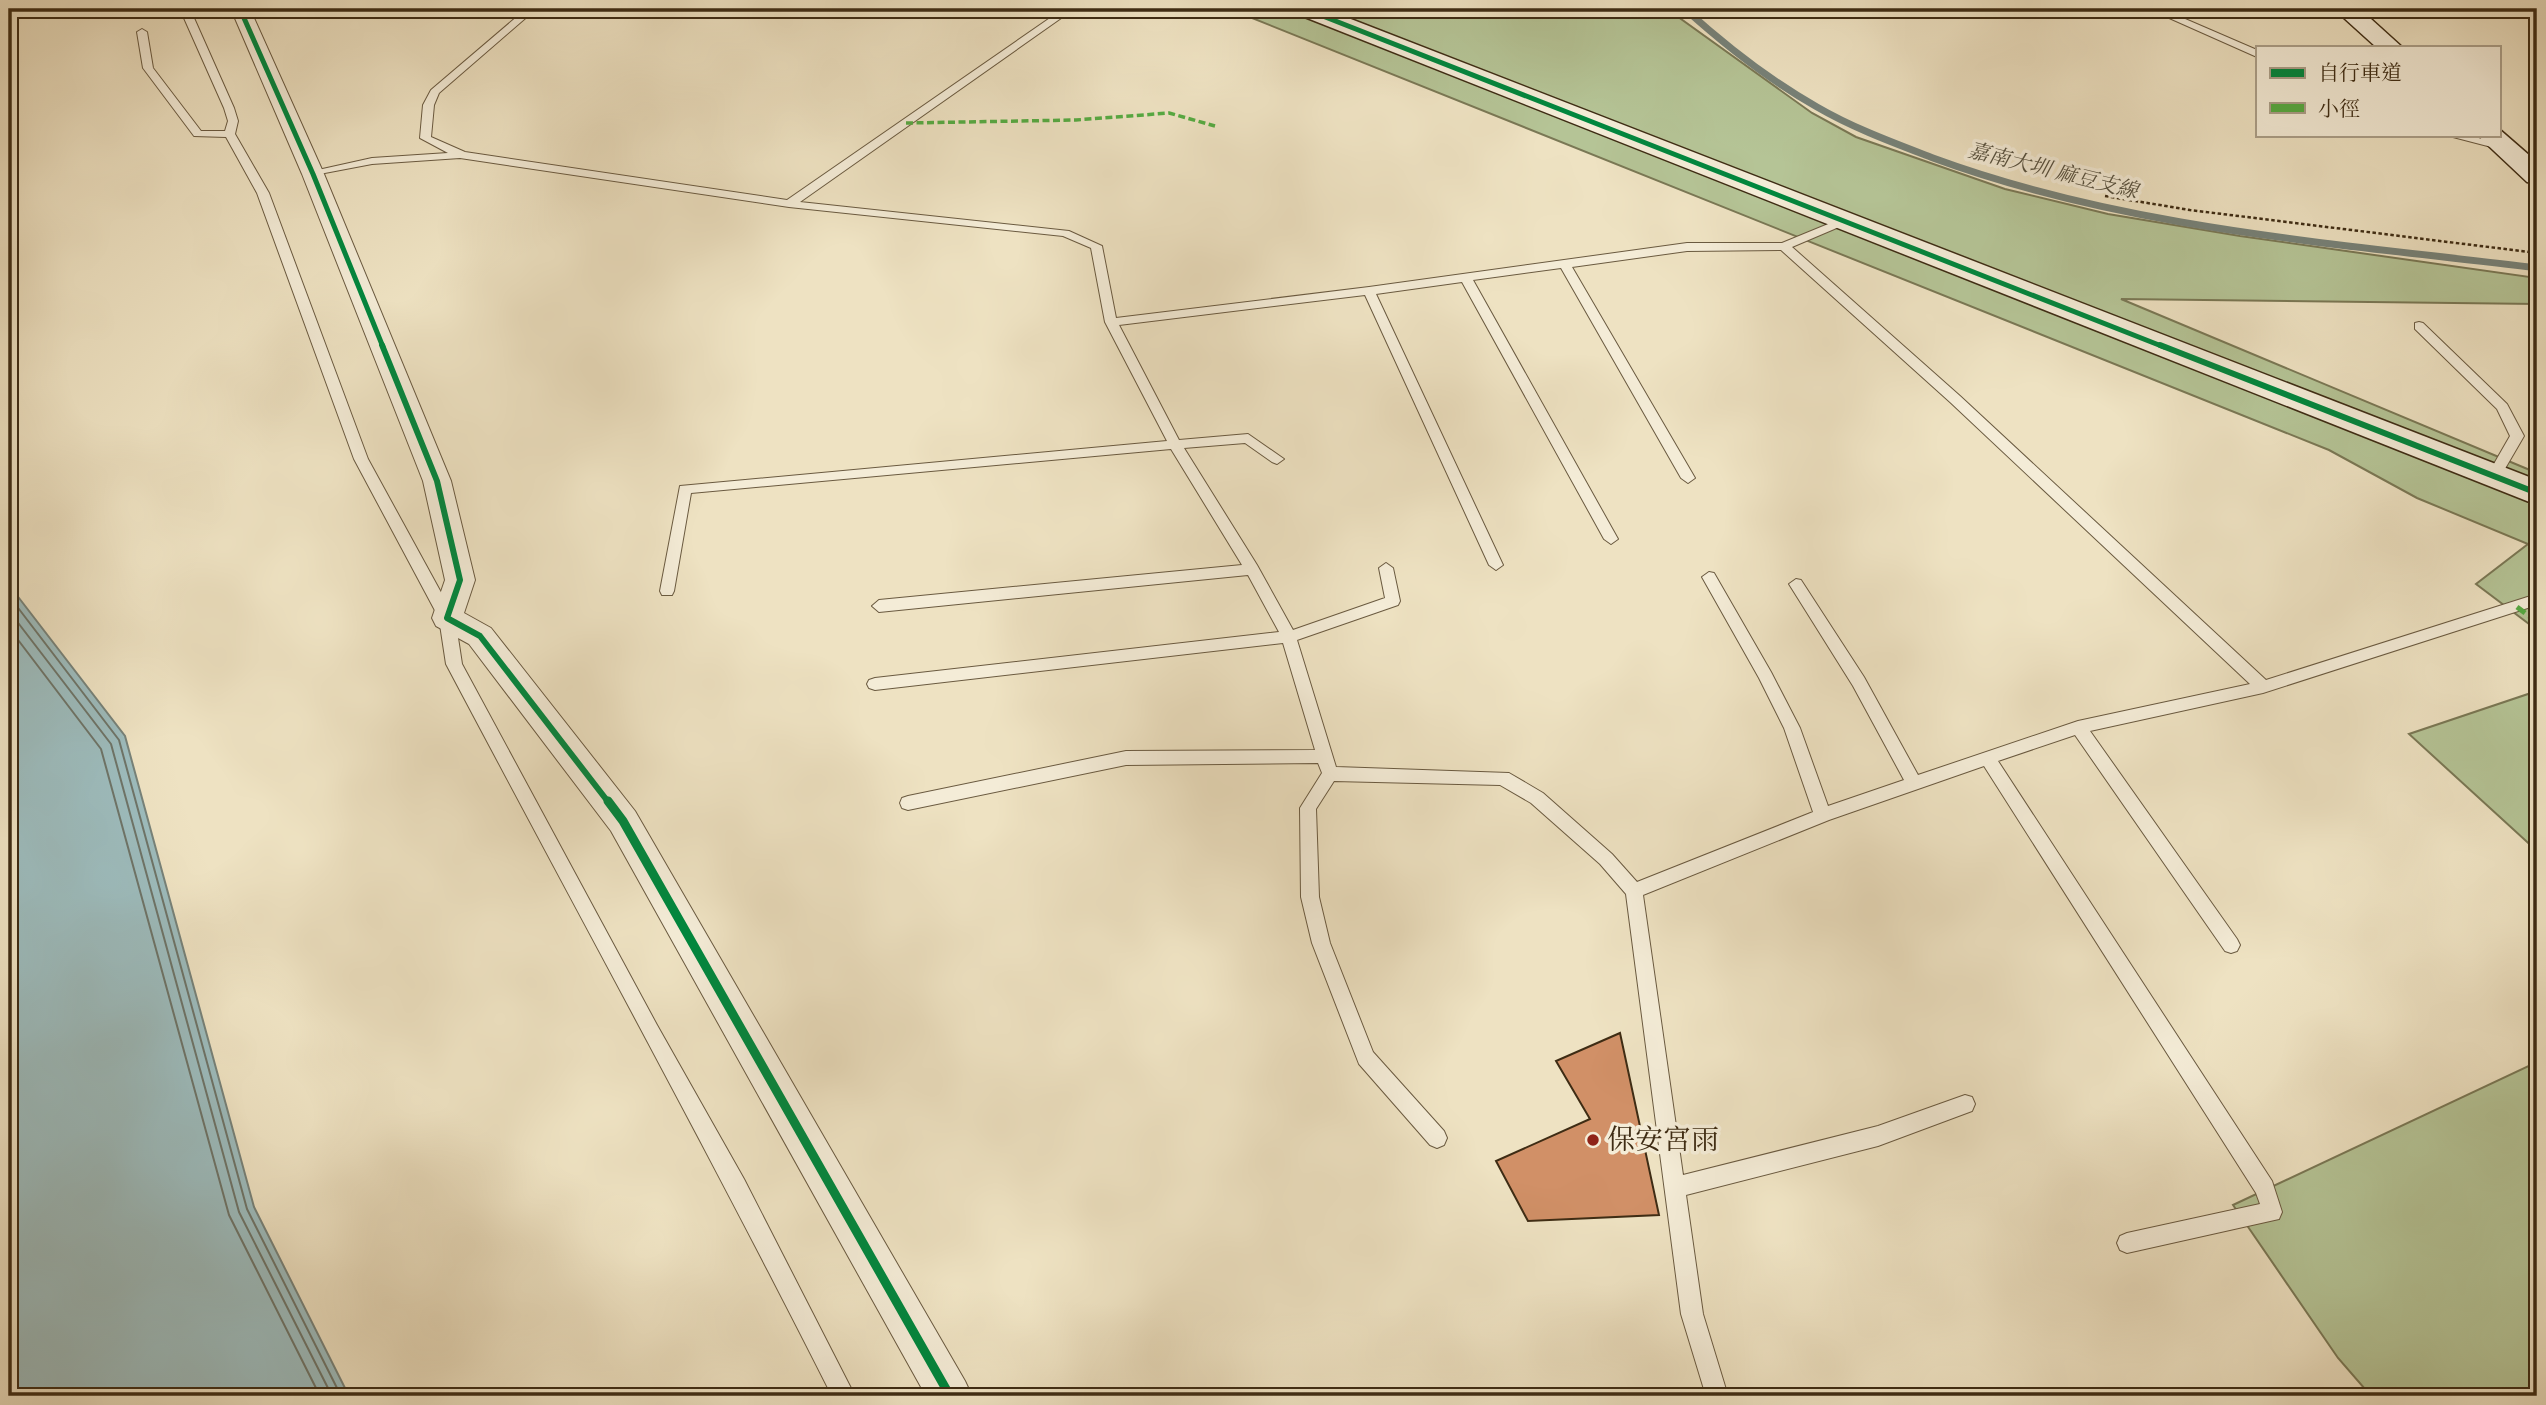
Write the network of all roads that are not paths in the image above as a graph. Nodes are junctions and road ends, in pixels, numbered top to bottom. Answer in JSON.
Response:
{"nodes":[{"id":1,"x":185,"y":9,"type":"edge"},
{"id":2,"x":240,"y":9,"type":"edge"},
{"id":3,"x":531,"y":9,"type":"edge"},
{"id":4,"x":1069,"y":9,"type":"edge"},
{"id":5,"x":1304,"y":9,"type":"edge"},
{"id":6,"x":2154,"y":9,"type":"edge"},
{"id":7,"x":2346,"y":9,"type":"edge"},
{"id":8,"x":142,"y":32,"type":"dead end"},
{"id":9,"x":2389,"y":46,"type":"edge"},
{"id":10,"x":2256,"y":54,"type":"edge"},
{"id":11,"x":230,"y":134,"type":"junction"},
{"id":12,"x":2464,"y":136,"type":"edge"},
{"id":13,"x":2498,"y":141,"type":"edge"},
{"id":14,"x":462,"y":155,"type":"junction"},
{"id":15,"x":313,"y":174,"type":"junction"},
{"id":16,"x":2537,"y":176,"type":"edge"},
{"id":17,"x":789,"y":204,"type":"junction"},
{"id":18,"x":1842,"y":222,"type":"junction"},
{"id":19,"x":1784,"y":246,"type":"junction"},
{"id":20,"x":1565,"y":265,"type":"junction"},
{"id":21,"x":1466,"y":278,"type":"junction"},
{"id":22,"x":1369,"y":292,"type":"junction"},
{"id":23,"x":1111,"y":322,"type":"junction"},
{"id":24,"x":2419,"y":326,"type":"dead end"},
{"id":25,"x":1175,"y":446,"type":"junction"},
{"id":26,"x":1277,"y":459,"type":"dead end"},
{"id":27,"x":2494,"y":476,"type":"junction"},
{"id":28,"x":1688,"y":478,"type":"dead end"},
{"id":29,"x":2537,"y":493,"type":"edge"},
{"id":30,"x":1611,"y":539,"type":"dead end"},
{"id":31,"x":1496,"y":565,"type":"dead end"},
{"id":32,"x":1386,"y":568,"type":"dead end"},
{"id":33,"x":1252,"y":569,"type":"junction"},
{"id":34,"x":1709,"y":577,"type":"dead end"},
{"id":35,"x":1796,"y":584,"type":"dead end"},
{"id":36,"x":667,"y":591,"type":"dead end"},
{"id":37,"x":2537,"y":599,"type":"edge"},
{"id":38,"x":879,"y":606,"type":"dead end"},
{"id":39,"x":447,"y":618,"type":"junction"},
{"id":40,"x":1289,"y":637,"type":"junction"},
{"id":41,"x":875,"y":684,"type":"dead end"},
{"id":42,"x":2263,"y":687,"type":"junction"},
{"id":43,"x":2078,"y":727,"type":"junction"},
{"id":44,"x":1325,"y":756,"type":"junction"},
{"id":45,"x":1987,"y":757,"type":"junction"},
{"id":46,"x":1330,"y":774,"type":"junction"},
{"id":47,"x":1914,"y":783,"type":"junction"},
{"id":48,"x":908,"y":803,"type":"dead end"},
{"id":49,"x":1823,"y":815,"type":"junction"},
{"id":50,"x":1634,"y":891,"type":"junction"},
{"id":51,"x":2231,"y":945,"type":"dead end"},
{"id":52,"x":1965,"y":1104,"type":"dead end"},
{"id":53,"x":1437,"y":1138,"type":"dead end"},
{"id":54,"x":1673,"y":1188,"type":"junction"},
{"id":55,"x":2127,"y":1243,"type":"dead end"},
{"id":56,"x":844,"y":1396,"type":"edge"},
{"id":57,"x":950,"y":1396,"type":"edge"},
{"id":58,"x":1717,"y":1396,"type":"edge"}],
"edges":[{"from":1,"to":11,"type":"lane"},
{"from":2,"to":15,"type":"street"},
{"from":3,"to":14,"type":"lane"},
{"from":4,"to":17,"type":"lane"},
{"from":5,"to":18,"type":"street"},
{"from":6,"to":10,"type":"lane"},
{"from":7,"to":9,"type":"street"},
{"from":8,"to":11,"type":"lane"},
{"from":11,"to":39,"type":"lane"},
{"from":12,"to":13,"type":"lane"},
{"from":13,"to":16,"type":"street"},
{"from":14,"to":15,"type":"lane"},
{"from":14,"to":17,"type":"lane"},
{"from":15,"to":39,"type":"street"},
{"from":17,"to":23,"type":"lane"},
{"from":18,"to":19,"type":"lane"},
{"from":18,"to":27,"type":"street"},
{"from":19,"to":20,"type":"lane"},
{"from":19,"to":42,"type":"lane"},
{"from":20,"to":21,"type":"lane"},
{"from":20,"to":28,"type":"lane"},
{"from":21,"to":22,"type":"lane"},
{"from":21,"to":30,"type":"lane"},
{"from":22,"to":23,"type":"lane"},
{"from":22,"to":31,"type":"lane"},
{"from":23,"to":25,"type":"lane"},
{"from":24,"to":27,"type":"lane"},
{"from":25,"to":26,"type":"lane"},
{"from":25,"to":33,"type":"lane"},
{"from":25,"to":36,"type":"lane"},
{"from":27,"to":29,"type":"street"},
{"from":32,"to":40,"type":"lane"},
{"from":33,"to":38,"type":"lane"},
{"from":33,"to":40,"type":"lane"},
{"from":34,"to":49,"type":"lane"},
{"from":35,"to":47,"type":"lane"},
{"from":37,"to":42,"type":"lane"},
{"from":39,"to":56,"type":"lane"},
{"from":39,"to":57,"type":"street"},
{"from":40,"to":41,"type":"lane"},
{"from":40,"to":44,"type":"lane"},
{"from":42,"to":43,"type":"lane"},
{"from":43,"to":45,"type":"lane"},
{"from":43,"to":51,"type":"lane"},
{"from":44,"to":46,"type":"lane"},
{"from":44,"to":48,"type":"lane"},
{"from":45,"to":47,"type":"lane"},
{"from":45,"to":55,"type":"lane"},
{"from":46,"to":50,"type":"lane"},
{"from":46,"to":53,"type":"lane"},
{"from":47,"to":49,"type":"lane"},
{"from":49,"to":50,"type":"lane"},
{"from":50,"to":54,"type":"lane"},
{"from":52,"to":54,"type":"lane"},
{"from":54,"to":58,"type":"lane"}]}
